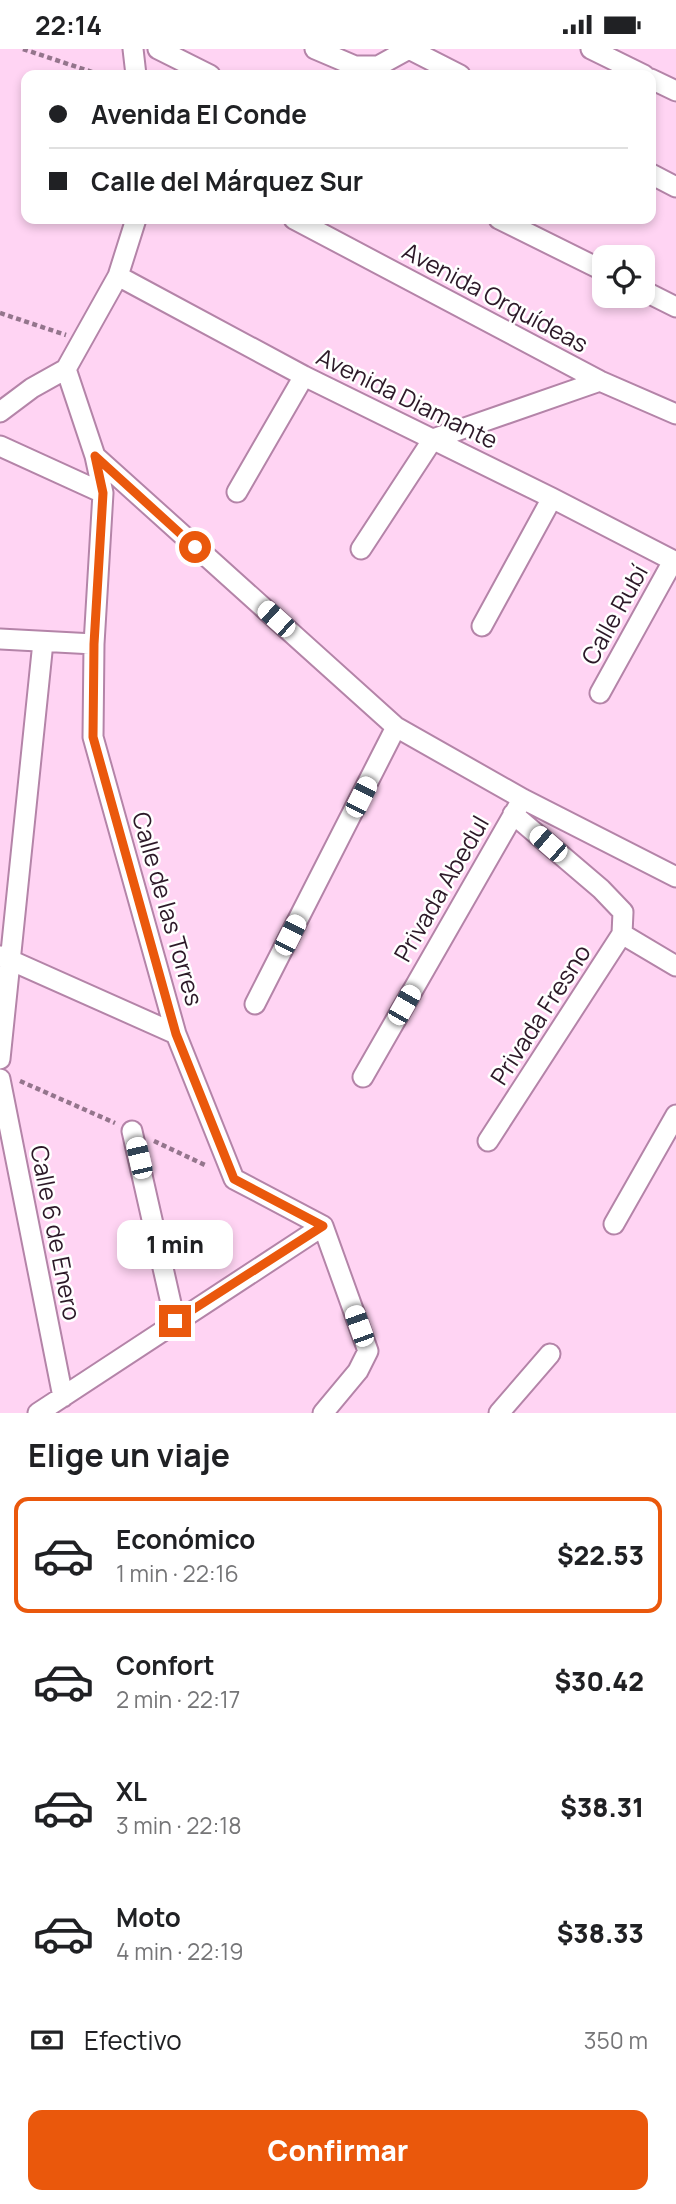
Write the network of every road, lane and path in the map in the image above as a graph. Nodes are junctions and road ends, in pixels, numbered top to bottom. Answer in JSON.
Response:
{"nodes":[{"id":1,"x":23,"y":49,"type":"edge"},
{"id":2,"x":133,"y":49,"type":"edge"},
{"id":3,"x":158,"y":49,"type":"edge"},
{"id":4,"x":315,"y":49,"type":"edge"},
{"id":5,"x":591,"y":49,"type":"edge"},
{"id":6,"x":86,"y":70,"type":"edge"},
{"id":7,"x":135,"y":70,"type":"edge"},
{"id":8,"x":201,"y":70,"type":"edge"},
{"id":9,"x":450,"y":70,"type":"edge"},
{"id":10,"x":634,"y":70,"type":"edge"},
{"id":11,"x":656,"y":81,"type":"edge"},
{"id":12,"x":676,"y":91,"type":"edge"},
{"id":13,"x":656,"y":177,"type":"edge"},
{"id":14,"x":676,"y":187,"type":"edge"},
{"id":15,"x":134,"y":224,"type":"edge"},
{"id":16,"x":304,"y":224,"type":"edge"},
{"id":17,"x":509,"y":224,"type":"edge"},
{"id":18,"x":592,"y":265,"type":"edge"},
{"id":19,"x":118,"y":276,"type":"junction"},
{"id":20,"x":655,"y":296,"type":"edge"},
{"id":21,"x":676,"y":307,"type":"edge"},
{"id":22,"x":0,"y":313,"type":"edge"},
{"id":23,"x":82,"y":340,"type":"junction"},
{"id":24,"x":66,"y":369,"type":"junction"},
{"id":25,"x":304,"y":376,"type":"junction"},
{"id":26,"x":600,"y":381,"type":"junction"},
{"id":27,"x":0,"y":412,"type":"edge"},
{"id":28,"x":676,"y":414,"type":"edge"},
{"id":29,"x":433,"y":439,"type":"junction"},
{"id":30,"x":0,"y":446,"type":"edge"},
{"id":31,"x":95,"y":456,"type":"junction"},
{"id":32,"x":237,"y":492,"type":"dead end"},
{"id":33,"x":103,"y":493,"type":"junction"},
{"id":34,"x":552,"y":498,"type":"junction"},
{"id":35,"x":361,"y":549,"type":"dead end"},
{"id":36,"x":675,"y":562,"type":"edge"},
{"id":37,"x":482,"y":626,"type":"dead end"},
{"id":38,"x":0,"y":639,"type":"edge"},
{"id":39,"x":43,"y":642,"type":"junction"},
{"id":40,"x":94,"y":644,"type":"junction"},
{"id":41,"x":600,"y":693,"type":"dead end"},
{"id":42,"x":396,"y":727,"type":"junction"},
{"id":43,"x":518,"y":806,"type":"junction"},
{"id":44,"x":676,"y":877,"type":"edge"},
{"id":45,"x":622,"y":934,"type":"junction"},
{"id":46,"x":6,"y":958,"type":"edge"},
{"id":47,"x":676,"y":966,"type":"edge"},
{"id":48,"x":255,"y":1004,"type":"dead end"},
{"id":49,"x":176,"y":1034,"type":"junction"},
{"id":50,"x":0,"y":1059,"type":"edge"},
{"id":51,"x":363,"y":1077,"type":"dead end"},
{"id":52,"x":6,"y":1079,"type":"edge"},
{"id":53,"x":676,"y":1115,"type":"edge"},
{"id":54,"x":132,"y":1131,"type":"junction"},
{"id":55,"x":488,"y":1141,"type":"dead end"},
{"id":56,"x":234,"y":1179,"type":"junction"},
{"id":57,"x":614,"y":1224,"type":"dead end"},
{"id":58,"x":323,"y":1226,"type":"junction"},
{"id":59,"x":175,"y":1321,"type":"junction"},
{"id":60,"x":550,"y":1354,"type":"dead end"},
{"id":61,"x":63,"y":1397,"type":"junction"},
{"id":62,"x":38,"y":1413,"type":"edge"},
{"id":63,"x":323,"y":1413,"type":"edge"},
{"id":64,"x":499,"y":1413,"type":"edge"}],
"edges":[{"from":1,"to":6,"type":"path"},
{"from":2,"to":7,"type":"street"},
{"from":3,"to":8,"type":"street"},
{"from":4,"to":9,"type":"street"},
{"from":5,"to":10,"type":"street"},
{"from":11,"to":12,"type":"street"},
{"from":13,"to":14,"type":"street"},
{"from":15,"to":19,"type":"street"},
{"from":16,"to":26,"type":"street","name":"Avenida Orquídeas"},
{"from":17,"to":18,"type":"street"},
{"from":19,"to":23,"type":"street"},
{"from":19,"to":25,"type":"street","name":"Avenida Diamante"},
{"from":20,"to":21,"type":"street"},
{"from":22,"to":23,"type":"path"},
{"from":23,"to":24,"type":"street"},
{"from":24,"to":27,"type":"street"},
{"from":24,"to":31,"type":"street","name":"Calle de las Torres"},
{"from":25,"to":29,"type":"street","name":"Avenida Diamante"},
{"from":25,"to":32,"type":"street"},
{"from":26,"to":28,"type":"street","name":"Avenida Orquídeas"},
{"from":26,"to":29,"type":"street"},
{"from":29,"to":34,"type":"street","name":"Avenida Diamante"},
{"from":29,"to":35,"type":"street"},
{"from":30,"to":33,"type":"street"},
{"from":31,"to":33,"type":"street","name":"Calle de las Torres"},
{"from":31,"to":42,"type":"street"},
{"from":33,"to":40,"type":"street","name":"Calle de las Torres"},
{"from":34,"to":36,"type":"street","name":"Avenida Diamante"},
{"from":34,"to":37,"type":"street"},
{"from":36,"to":41,"type":"street","name":"Calle Rubí"},
{"from":38,"to":39,"type":"street"},
{"from":39,"to":40,"type":"street"},
{"from":39,"to":46,"type":"street"},
{"from":40,"to":49,"type":"street","name":"Calle de las Torres"},
{"from":42,"to":43,"type":"street"},
{"from":42,"to":48,"type":"street"},
{"from":43,"to":44,"type":"street"},
{"from":43,"to":45,"type":"street","name":"Privada Fresno"},
{"from":43,"to":51,"type":"street","name":"Privada Abedul"},
{"from":45,"to":47,"type":"street"},
{"from":45,"to":55,"type":"street","name":"Privada Fresno"},
{"from":46,"to":49,"type":"street"},
{"from":46,"to":50,"type":"street"},
{"from":49,"to":56,"type":"street","name":"Calle de las Torres"},
{"from":52,"to":54,"type":"path"},
{"from":52,"to":61,"type":"street","name":"Calle 6 de Enero"},
{"from":53,"to":57,"type":"street"},
{"from":54,"to":56,"type":"path"},
{"from":54,"to":59,"type":"street"},
{"from":56,"to":58,"type":"street"},
{"from":58,"to":59,"type":"street"},
{"from":58,"to":63,"type":"street"},
{"from":59,"to":61,"type":"street"},
{"from":60,"to":64,"type":"street"},
{"from":61,"to":62,"type":"street"}]}
